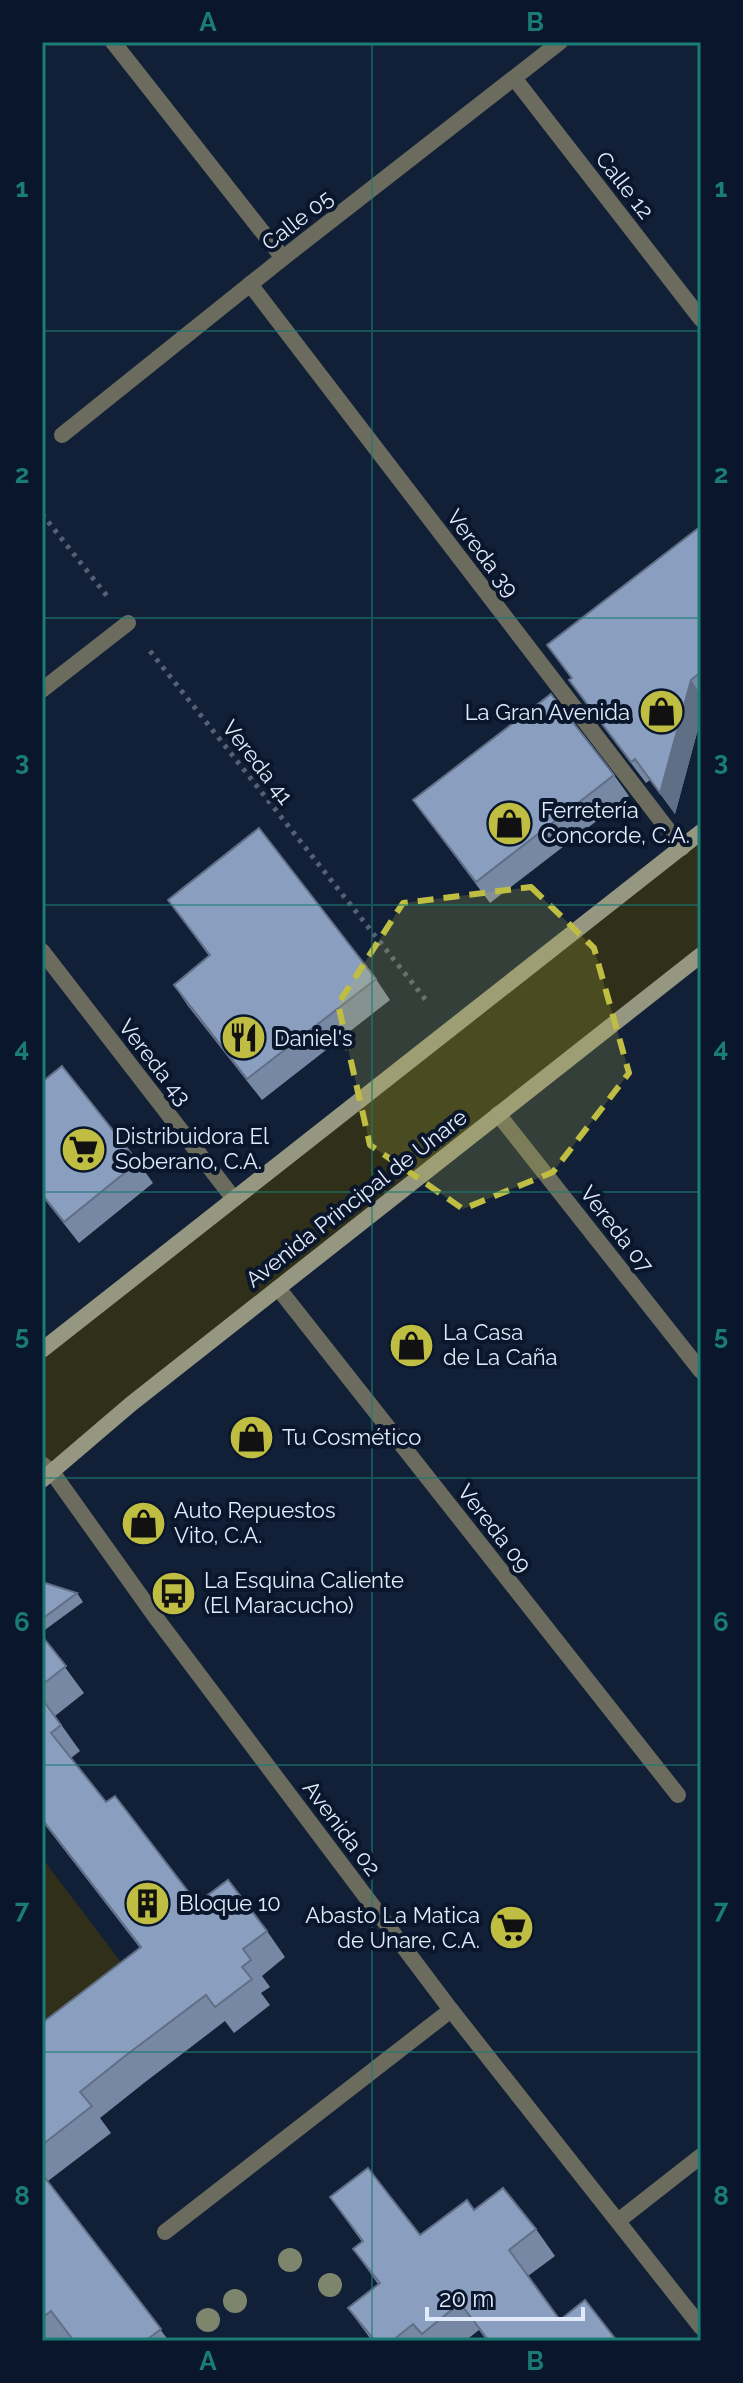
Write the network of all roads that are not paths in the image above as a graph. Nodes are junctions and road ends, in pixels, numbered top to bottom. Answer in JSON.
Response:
{"nodes":[{"id":1,"x":113,"y":42,"type":"edge"},
{"id":2,"x":560,"y":42,"type":"edge"},
{"id":3,"x":514,"y":78,"type":"junction"},
{"id":4,"x":283,"y":258,"type":"junction"},
{"id":5,"x":250,"y":284,"type":"junction"},
{"id":6,"x":701,"y":319,"type":"edge"},
{"id":7,"x":62,"y":435,"type":"dead end"},
{"id":8,"x":128,"y":623,"type":"road end"},
{"id":9,"x":42,"y":690,"type":"edge"},
{"id":10,"x":701,"y":832,"type":"edge"},
{"id":11,"x":682,"y":848,"type":"junction"},
{"id":12,"x":42,"y":951,"type":"edge"},
{"id":13,"x":701,"y":955,"type":"edge"},
{"id":14,"x":498,"y":1114,"type":"junction"},
{"id":15,"x":234,"y":1199,"type":"junction"},
{"id":16,"x":278,"y":1288,"type":"junction"},
{"id":17,"x":42,"y":1350,"type":"edge"},
{"id":18,"x":701,"y":1371,"type":"edge"},
{"id":19,"x":45,"y":1472,"type":"edge"},
{"id":20,"x":678,"y":1795,"type":"dead end"},
{"id":21,"x":451,"y":2010,"type":"junction"},
{"id":22,"x":701,"y":2156,"type":"edge"},
{"id":23,"x":618,"y":2221,"type":"junction"},
{"id":24,"x":165,"y":2232,"type":"dead end"},
{"id":25,"x":701,"y":2327,"type":"edge"}],
"edges":[{"from":1,"to":4,"type":"street"},
{"from":2,"to":3,"type":"street","name":"Calle 05"},
{"from":3,"to":4,"type":"street","name":"Calle 05"},
{"from":3,"to":6,"type":"street","name":"Calle 12"},
{"from":4,"to":5,"type":"street","name":"Calle 05"},
{"from":5,"to":7,"type":"street","name":"Calle 05"},
{"from":5,"to":11,"type":"street","name":"Vereda 39"},
{"from":8,"to":9,"type":"street"},
{"from":10,"to":11,"type":"street"},
{"from":11,"to":15,"type":"street"},
{"from":12,"to":15,"type":"street","name":"Vereda 43"},
{"from":13,"to":14,"type":"street","name":"Avenida Principal de Unare"},
{"from":14,"to":16,"type":"street","name":"Avenida Principal de Unare"},
{"from":14,"to":18,"type":"street","name":"Vereda 07"},
{"from":15,"to":17,"type":"street"},
{"from":16,"to":19,"type":"street","name":"Avenida Principal de Unare"},
{"from":16,"to":20,"type":"street","name":"Vereda 09"},
{"from":19,"to":21,"type":"street","name":"Avenida 02"},
{"from":21,"to":23,"type":"street","name":"Avenida 02"},
{"from":21,"to":24,"type":"street"},
{"from":22,"to":23,"type":"street"},
{"from":23,"to":25,"type":"street","name":"Avenida 02"}]}
